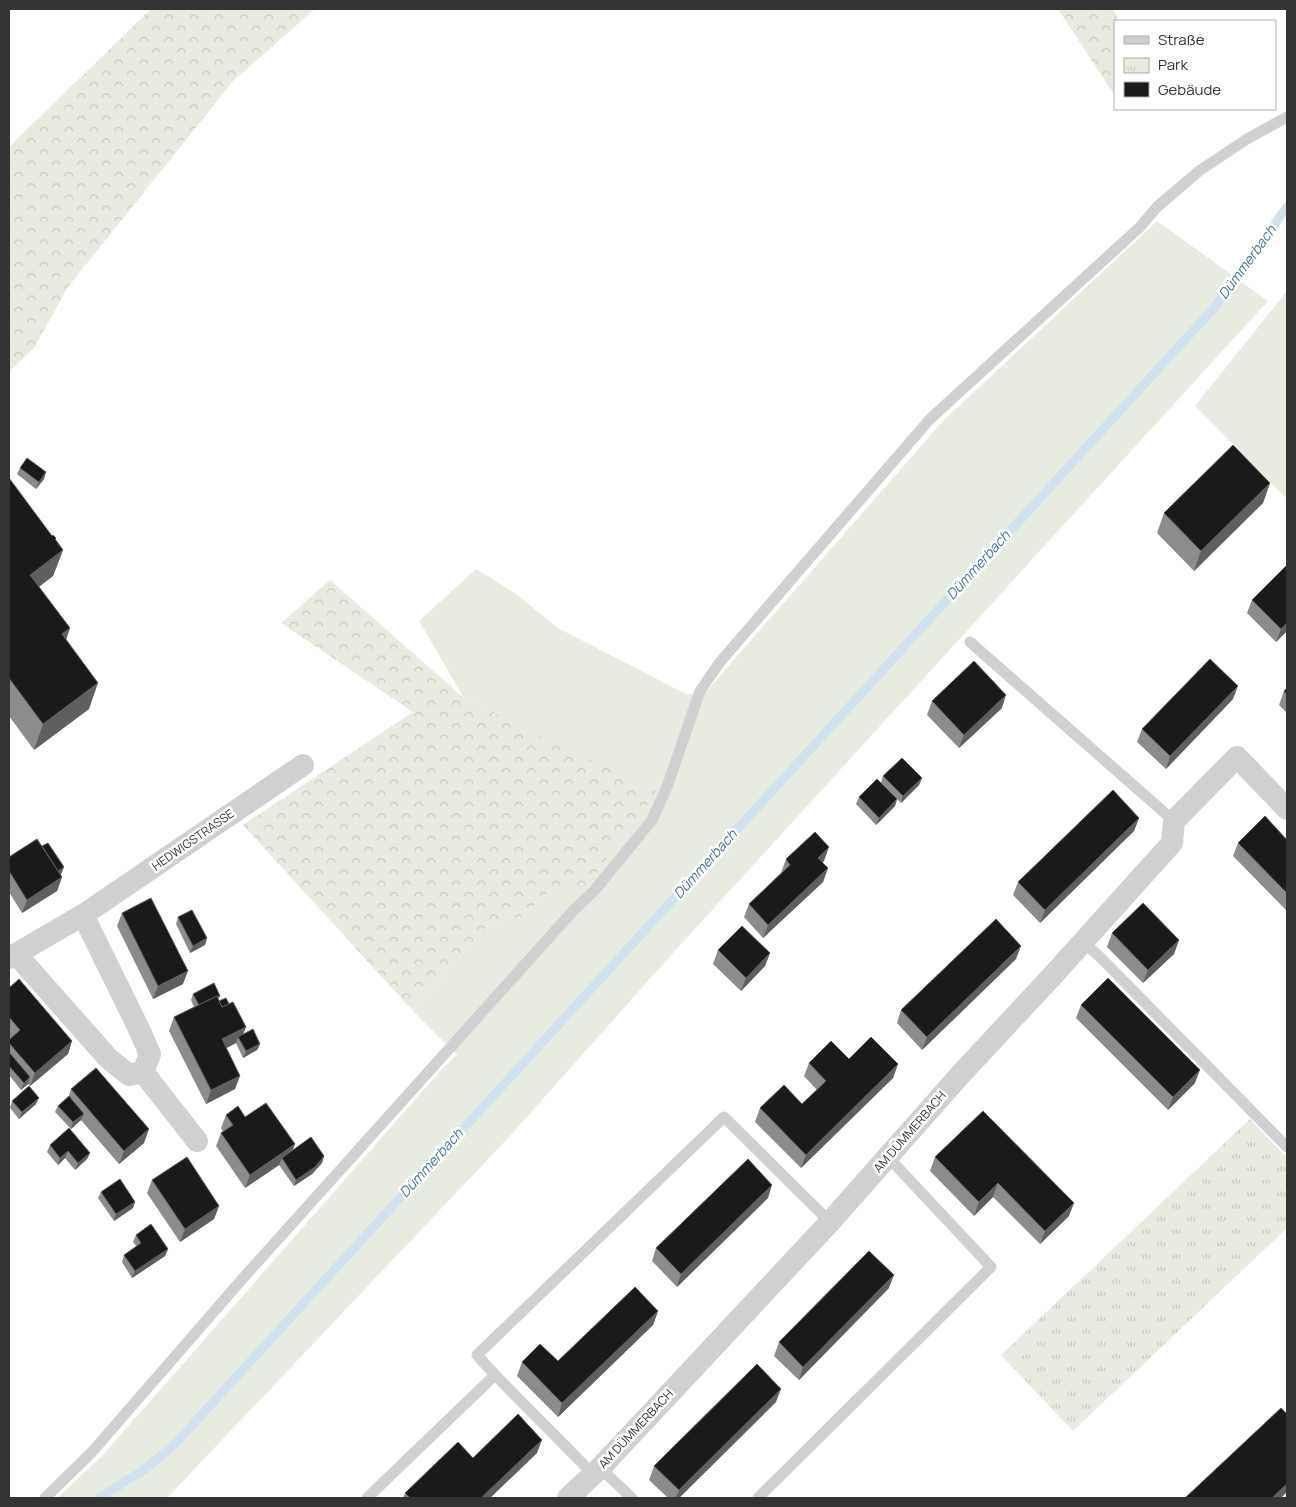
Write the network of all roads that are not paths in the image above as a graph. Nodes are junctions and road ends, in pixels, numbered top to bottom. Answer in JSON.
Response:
{"nodes":[{"id":1,"x":1287,"y":117,"type":"edge"},
{"id":2,"x":970,"y":642,"type":"dead end"},
{"id":3,"x":303,"y":765,"type":"dead end"},
{"id":4,"x":1287,"y":809,"type":"edge"},
{"id":5,"x":1174,"y":821,"type":"junction"},
{"id":6,"x":83,"y":915,"type":"junction"},
{"id":7,"x":1083,"y":942,"type":"junction"},
{"id":8,"x":12,"y":956,"type":"edge"},
{"id":9,"x":143,"y":1072,"type":"junction"},
{"id":10,"x":197,"y":1141,"type":"dead end"},
{"id":11,"x":1287,"y":1147,"type":"edge"},
{"id":12,"x":888,"y":1157,"type":"junction"},
{"id":13,"x":830,"y":1222,"type":"junction"},
{"id":14,"x":495,"y":1375,"type":"junction"},
{"id":15,"x":596,"y":1471,"type":"junction"},
{"id":16,"x":45,"y":1498,"type":"edge"},
{"id":17,"x":367,"y":1498,"type":"edge"},
{"id":18,"x":568,"y":1498,"type":"edge"},
{"id":19,"x":632,"y":1498,"type":"edge"},
{"id":20,"x":758,"y":1498,"type":"edge"}],
"edges":[{"from":1,"to":16,"type":"lane"},
{"from":2,"to":5,"type":"lane"},
{"from":3,"to":6,"type":"street","name":"HEDWIGSTRASSE"},
{"from":4,"to":5,"type":"street"},
{"from":5,"to":7,"type":"street","name":"AM DÜMMERBACH"},
{"from":6,"to":8,"type":"street","name":"HEDWIGSTRASSE"},
{"from":6,"to":9,"type":"street"},
{"from":7,"to":11,"type":"lane"},
{"from":7,"to":12,"type":"street","name":"AM DÜMMERBACH"},
{"from":8,"to":9,"type":"street","name":"HEDWIGSTRASSE"},
{"from":9,"to":10,"type":"street"},
{"from":12,"to":13,"type":"street","name":"AM DÜMMERBACH"},
{"from":12,"to":20,"type":"lane"},
{"from":13,"to":14,"type":"lane"},
{"from":13,"to":15,"type":"street","name":"AM DÜMMERBACH"},
{"from":14,"to":15,"type":"lane"},
{"from":14,"to":17,"type":"lane"},
{"from":15,"to":18,"type":"street","name":"AM DÜMMERBACH"},
{"from":15,"to":19,"type":"lane"}]}
